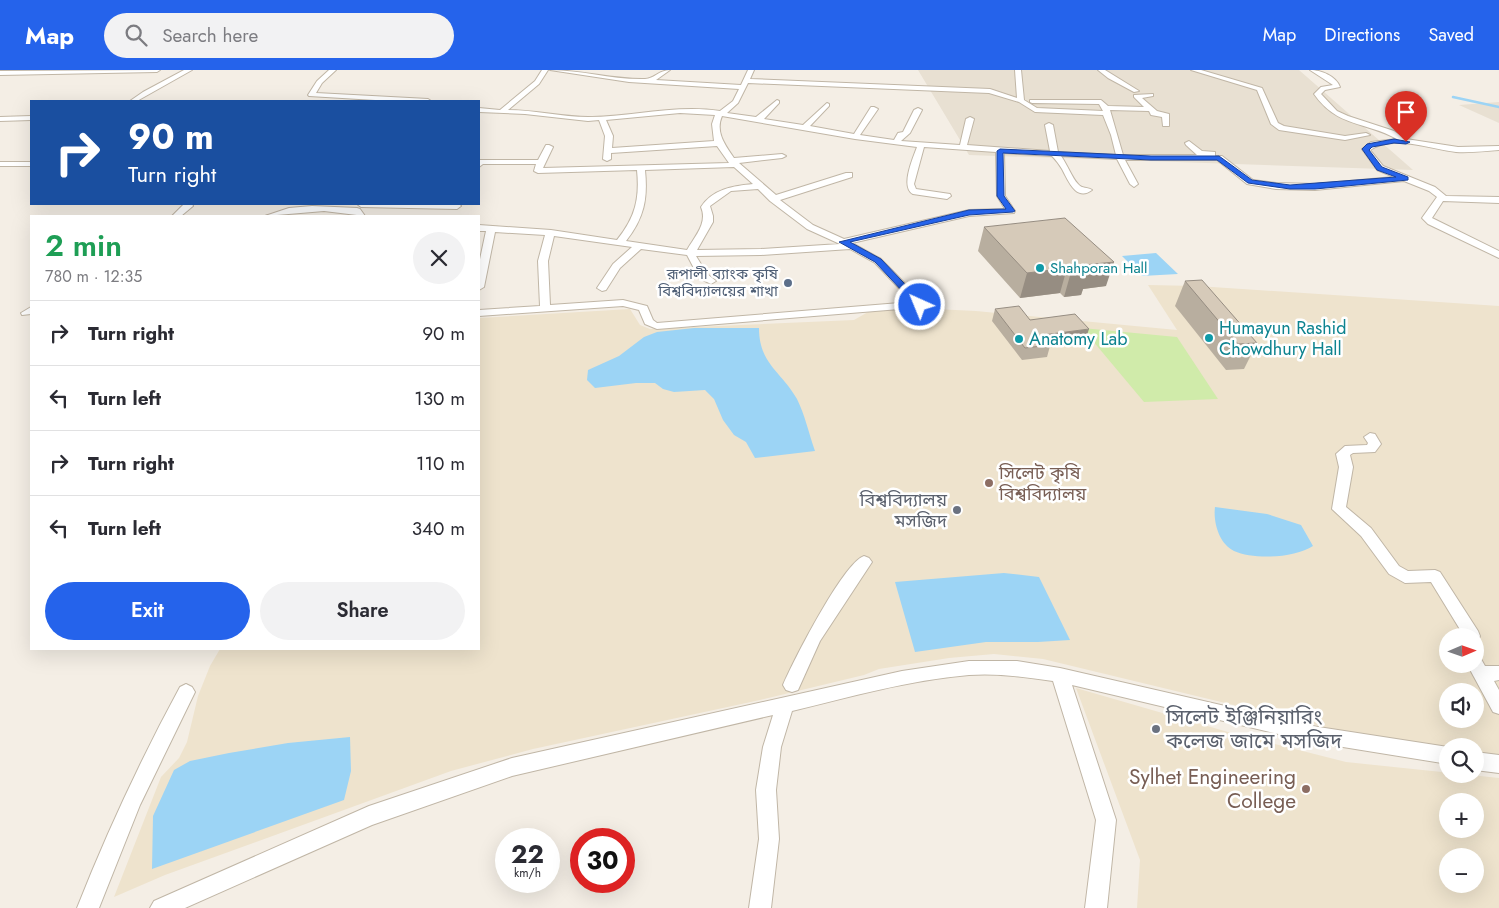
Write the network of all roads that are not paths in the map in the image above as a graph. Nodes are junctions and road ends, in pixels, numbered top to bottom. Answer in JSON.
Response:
{"nodes":[{"id":1,"x":157,"y":70,"type":"edge"},
{"id":2,"x":189,"y":70,"type":"edge"},
{"id":3,"x":333,"y":70,"type":"edge"},
{"id":4,"x":545,"y":70,"type":"edge"},
{"id":5,"x":553,"y":70,"type":"edge"},
{"id":6,"x":586,"y":70,"type":"edge"},
{"id":7,"x":667,"y":70,"type":"edge"},
{"id":8,"x":751,"y":70,"type":"edge"},
{"id":9,"x":1018,"y":70,"type":"edge"},
{"id":10,"x":1101,"y":70,"type":"edge"},
{"id":11,"x":1194,"y":70,"type":"edge"},
{"id":12,"x":1313,"y":70,"type":"edge"},
{"id":13,"x":0,"y":73,"type":"edge"},
{"id":14,"x":576,"y":73,"type":"junction"},
{"id":15,"x":650,"y":81,"type":"junction"},
{"id":16,"x":746,"y":84,"type":"junction"},
{"id":17,"x":1136,"y":91,"type":"dead end"},
{"id":18,"x":1151,"y":95,"type":"dead end"},
{"id":19,"x":135,"y":100,"type":"edge"},
{"id":20,"x":387,"y":100,"type":"edge"},
{"id":21,"x":1021,"y":101,"type":"junction"},
{"id":22,"x":777,"y":102,"type":"dead end"},
{"id":23,"x":827,"y":105,"type":"dead end"},
{"id":24,"x":874,"y":109,"type":"dead end"},
{"id":25,"x":1151,"y":109,"type":"junction"},
{"id":26,"x":480,"y":110,"type":"edge"},
{"id":27,"x":918,"y":110,"type":"dead end"},
{"id":28,"x":1106,"y":111,"type":"junction"},
{"id":29,"x":502,"y":112,"type":"junction"},
{"id":30,"x":722,"y":113,"type":"junction"},
{"id":31,"x":30,"y":118,"type":"edge"},
{"id":32,"x":0,"y":119,"type":"edge"},
{"id":33,"x":602,"y":119,"type":"junction"},
{"id":34,"x":759,"y":119,"type":"junction"},
{"id":35,"x":970,"y":119,"type":"dead end"},
{"id":36,"x":1166,"y":124,"type":"dead end"},
{"id":37,"x":1049,"y":125,"type":"dead end"},
{"id":38,"x":805,"y":127,"type":"junction"},
{"id":39,"x":1366,"y":135,"type":"dead end"},
{"id":40,"x":855,"y":137,"type":"junction"},
{"id":41,"x":1400,"y":142,"type":"junction"},
{"id":42,"x":720,"y":143,"type":"junction"},
{"id":43,"x":896,"y":143,"type":"junction"},
{"id":44,"x":1189,"y":144,"type":"dead end"},
{"id":45,"x":921,"y":145,"type":"junction"},
{"id":46,"x":964,"y":147,"type":"junction"},
{"id":47,"x":549,"y":148,"type":"dead end"},
{"id":48,"x":1499,"y":148,"type":"edge"},
{"id":49,"x":608,"y":150,"type":"junction"},
{"id":50,"x":1000,"y":151,"type":"junction"},
{"id":51,"x":1055,"y":154,"type":"junction"},
{"id":52,"x":782,"y":156,"type":"dead end"},
{"id":53,"x":1120,"y":157,"type":"junction"},
{"id":54,"x":1216,"y":158,"type":"junction"},
{"id":55,"x":541,"y":162,"type":"junction"},
{"id":56,"x":480,"y":163,"type":"edge"},
{"id":57,"x":734,"y":163,"type":"junction"},
{"id":58,"x":0,"y":164,"type":"edge"},
{"id":59,"x":30,"y":164,"type":"edge"},
{"id":60,"x":641,"y":168,"type":"junction"},
{"id":61,"x":606,"y":169,"type":"junction"},
{"id":62,"x":849,"y":175,"type":"dead end"},
{"id":63,"x":1406,"y":178,"type":"junction"},
{"id":64,"x":1134,"y":184,"type":"dead end"},
{"id":65,"x":759,"y":186,"type":"junction"},
{"id":66,"x":1088,"y":190,"type":"dead end"},
{"id":67,"x":946,"y":196,"type":"dead end"},
{"id":68,"x":1440,"y":198,"type":"junction"},
{"id":69,"x":773,"y":199,"type":"junction"},
{"id":70,"x":1499,"y":200,"type":"edge"},
{"id":71,"x":188,"y":205,"type":"edge"},
{"id":72,"x":403,"y":205,"type":"joint"},
{"id":73,"x":458,"y":205,"type":"edge"},
{"id":74,"x":336,"y":208,"type":"junction"},
{"id":75,"x":177,"y":215,"type":"edge"},
{"id":76,"x":275,"y":215,"type":"edge"},
{"id":77,"x":328,"y":215,"type":"edge"},
{"id":78,"x":360,"y":215,"type":"edge"},
{"id":79,"x":396,"y":215,"type":"edge"},
{"id":80,"x":480,"y":228,"type":"edge"},
{"id":81,"x":491,"y":228,"type":"junction"},
{"id":82,"x":551,"y":233,"type":"junction"},
{"id":83,"x":619,"y":244,"type":"junction"},
{"id":84,"x":847,"y":244,"type":"junction"},
{"id":85,"x":638,"y":247,"type":"junction"},
{"id":86,"x":690,"y":253,"type":"junction"},
{"id":87,"x":1499,"y":255,"type":"edge"},
{"id":88,"x":711,"y":280,"type":"dead end"},
{"id":89,"x":480,"y":282,"type":"edge"},
{"id":90,"x":602,"y":288,"type":"dead end"},
{"id":91,"x":545,"y":310,"type":"junction"},
{"id":92,"x":480,"y":313,"type":"edge"},
{"id":93,"x":1370,"y":437,"type":"dead end"},
{"id":94,"x":864,"y":562,"type":"dead end"},
{"id":95,"x":1467,"y":628,"type":"edge"},
{"id":96,"x":1484,"y":670,"type":"edge"},
{"id":97,"x":1480,"y":673,"type":"edge"},
{"id":98,"x":1499,"y":673,"type":"edge"},
{"id":99,"x":1060,"y":675,"type":"junction"},
{"id":100,"x":792,"y":684,"type":"dead end"},
{"id":101,"x":186,"y":692,"type":"dead end"},
{"id":102,"x":785,"y":704,"type":"junction"},
{"id":103,"x":1499,"y":706,"type":"edge"},
{"id":104,"x":1439,"y":755,"type":"edge"},
{"id":105,"x":1484,"y":762,"type":"edge"},
{"id":106,"x":1499,"y":764,"type":"edge"},
{"id":107,"x":88,"y":908,"type":"edge"},
{"id":108,"x":161,"y":908,"type":"edge"},
{"id":109,"x":760,"y":908,"type":"edge"},
{"id":110,"x":1096,"y":908,"type":"edge"}],
"edges":[{"from":1,"to":13,"type":"street"},
{"from":2,"to":19,"type":"street"},
{"from":3,"to":20,"type":"street"},
{"from":4,"to":29,"type":"street"},
{"from":5,"to":14,"type":"street"},
{"from":6,"to":14,"type":"street"},
{"from":7,"to":15,"type":"street"},
{"from":8,"to":16,"type":"street"},
{"from":9,"to":21,"type":"street"},
{"from":10,"to":17,"type":"street"},
{"from":11,"to":39,"type":"street"},
{"from":12,"to":41,"type":"street"},
{"from":14,"to":15,"type":"street"},
{"from":15,"to":16,"type":"street"},
{"from":16,"to":21,"type":"street"},
{"from":16,"to":30,"type":"street"},
{"from":18,"to":25,"type":"street"},
{"from":21,"to":28,"type":"street"},
{"from":21,"to":28,"type":"street"},
{"from":22,"to":34,"type":"street"},
{"from":23,"to":38,"type":"street"},
{"from":24,"to":40,"type":"street"},
{"from":25,"to":28,"type":"street"},
{"from":25,"to":36,"type":"street"},
{"from":26,"to":29,"type":"street"},
{"from":27,"to":43,"type":"street"},
{"from":28,"to":53,"type":"street"},
{"from":29,"to":33,"type":"street"},
{"from":30,"to":33,"type":"street"},
{"from":30,"to":34,"type":"street"},
{"from":30,"to":42,"type":"street"},
{"from":31,"to":32,"type":"street"},
{"from":33,"to":49,"type":"street"},
{"from":34,"to":38,"type":"street"},
{"from":35,"to":46,"type":"street"},
{"from":37,"to":51,"type":"street"},
{"from":38,"to":40,"type":"street"},
{"from":40,"to":43,"type":"street"},
{"from":41,"to":48,"type":"street"},
{"from":41,"to":63,"type":"street"},
{"from":42,"to":49,"type":"street"},
{"from":42,"to":57,"type":"street"},
{"from":43,"to":45,"type":"street"},
{"from":44,"to":54,"type":"street"},
{"from":45,"to":46,"type":"street"},
{"from":45,"to":67,"type":"street"},
{"from":46,"to":50,"type":"street"},
{"from":47,"to":55,"type":"street"},
{"from":49,"to":61,"type":"street"},
{"from":50,"to":51,"type":"street"},
{"from":50,"to":84,"type":"street"},
{"from":51,"to":53,"type":"street"},
{"from":51,"to":66,"type":"street"},
{"from":52,"to":57,"type":"street"},
{"from":53,"to":54,"type":"street"},
{"from":53,"to":64,"type":"street"},
{"from":54,"to":63,"type":"street"},
{"from":55,"to":56,"type":"street"},
{"from":55,"to":61,"type":"street"},
{"from":57,"to":60,"type":"street"},
{"from":57,"to":65,"type":"street"},
{"from":58,"to":59,"type":"street"},
{"from":60,"to":61,"type":"street"},
{"from":60,"to":83,"type":"street"},
{"from":62,"to":69,"type":"street"},
{"from":63,"to":68,"type":"street"},
{"from":65,"to":69,"type":"street"},
{"from":65,"to":86,"type":"street"},
{"from":68,"to":70,"type":"street"},
{"from":68,"to":87,"type":"street"},
{"from":69,"to":84,"type":"street"},
{"from":71,"to":75,"type":"street"},
{"from":72,"to":73,"type":"street"},
{"from":72,"to":79,"type":"street"},
{"from":74,"to":76,"type":"street"},
{"from":74,"to":77,"type":"street"},
{"from":74,"to":78,"type":"street"},
{"from":80,"to":81,"type":"street"},
{"from":81,"to":82,"type":"street"},
{"from":81,"to":89,"type":"street"},
{"from":82,"to":83,"type":"street"},
{"from":82,"to":91,"type":"street"},
{"from":83,"to":85,"type":"street"},
{"from":84,"to":86,"type":"street"},
{"from":84,"to":91,"type":"street"},
{"from":85,"to":86,"type":"street"},
{"from":85,"to":90,"type":"street"},
{"from":86,"to":88,"type":"street"},
{"from":91,"to":92,"type":"street"},
{"from":93,"to":95,"type":"street"},
{"from":94,"to":100,"type":"street"},
{"from":96,"to":98,"type":"street"},
{"from":97,"to":103,"type":"street"},
{"from":99,"to":102,"type":"street"},
{"from":99,"to":104,"type":"street"},
{"from":99,"to":110,"type":"street"},
{"from":101,"to":107,"type":"street"},
{"from":102,"to":108,"type":"street"},
{"from":102,"to":109,"type":"street"},
{"from":105,"to":106,"type":"street"}]}
